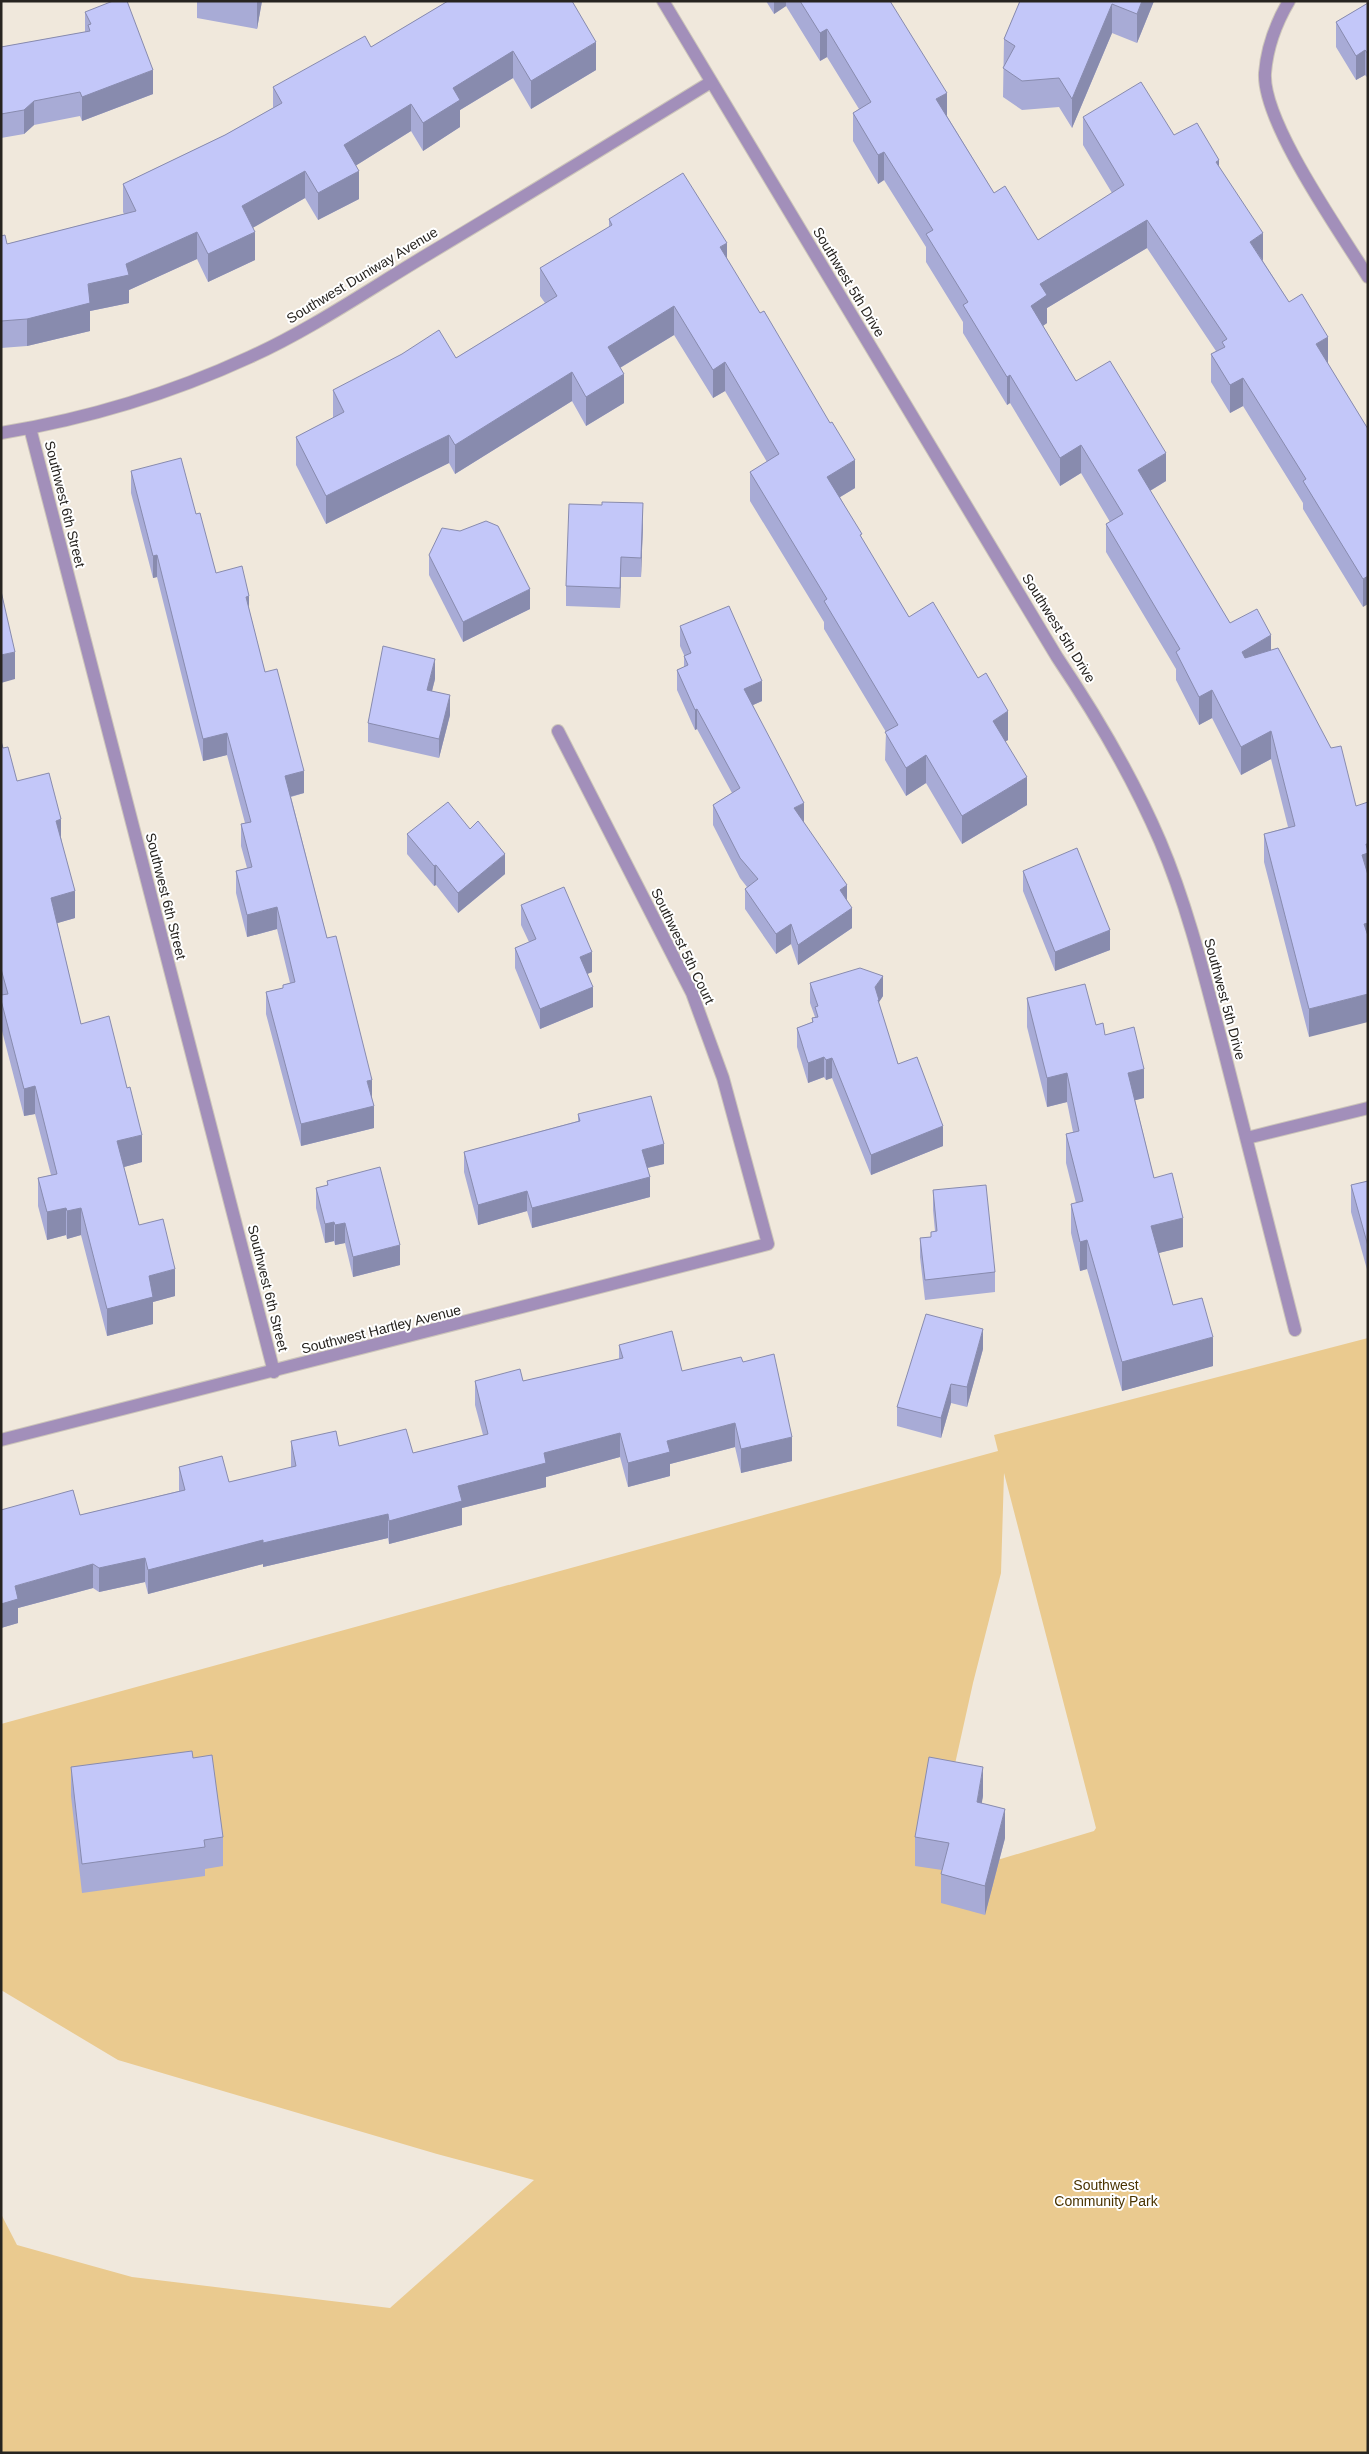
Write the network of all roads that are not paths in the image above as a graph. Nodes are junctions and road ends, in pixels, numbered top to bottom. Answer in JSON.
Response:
{"nodes":[{"id":1,"x":663,"y":1,"type":"edge"},
{"id":2,"x":1289,"y":1,"type":"edge"},
{"id":3,"x":711,"y":82,"type":"junction"},
{"id":4,"x":1368,"y":277,"type":"edge"},
{"id":5,"x":30,"y":428,"type":"junction"},
{"id":6,"x":1,"y":433,"type":"edge"},
{"id":7,"x":558,"y":731,"type":"dead end"},
{"id":8,"x":1368,"y":1108,"type":"edge"},
{"id":9,"x":1247,"y":1138,"type":"junction"},
{"id":10,"x":768,"y":1244,"type":"joint"},
{"id":11,"x":1295,"y":1330,"type":"dead end"},
{"id":12,"x":274,"y":1372,"type":"junction"},
{"id":13,"x":1,"y":1440,"type":"edge"}],
"edges":[{"from":1,"to":3,"type":"street","name":"Southwest 5th Drive"},
{"from":2,"to":4,"type":"street"},
{"from":3,"to":5,"type":"street","name":"Southwest Duniway Avenue"},
{"from":3,"to":9,"type":"street","name":"Southwest 5th Drive"},
{"from":5,"to":6,"type":"street","name":"Southwest Duniway Avenue"},
{"from":5,"to":12,"type":"street","name":"Southwest 6th Street"},
{"from":7,"to":10,"type":"street","name":"Southwest 5th Court"},
{"from":8,"to":9,"type":"street"},
{"from":9,"to":11,"type":"street","name":"Southwest 5th Drive"},
{"from":10,"to":12,"type":"street","name":"Southwest Hartley Avenue"},
{"from":12,"to":13,"type":"street","name":"Southwest Hartley Avenue"}]}
